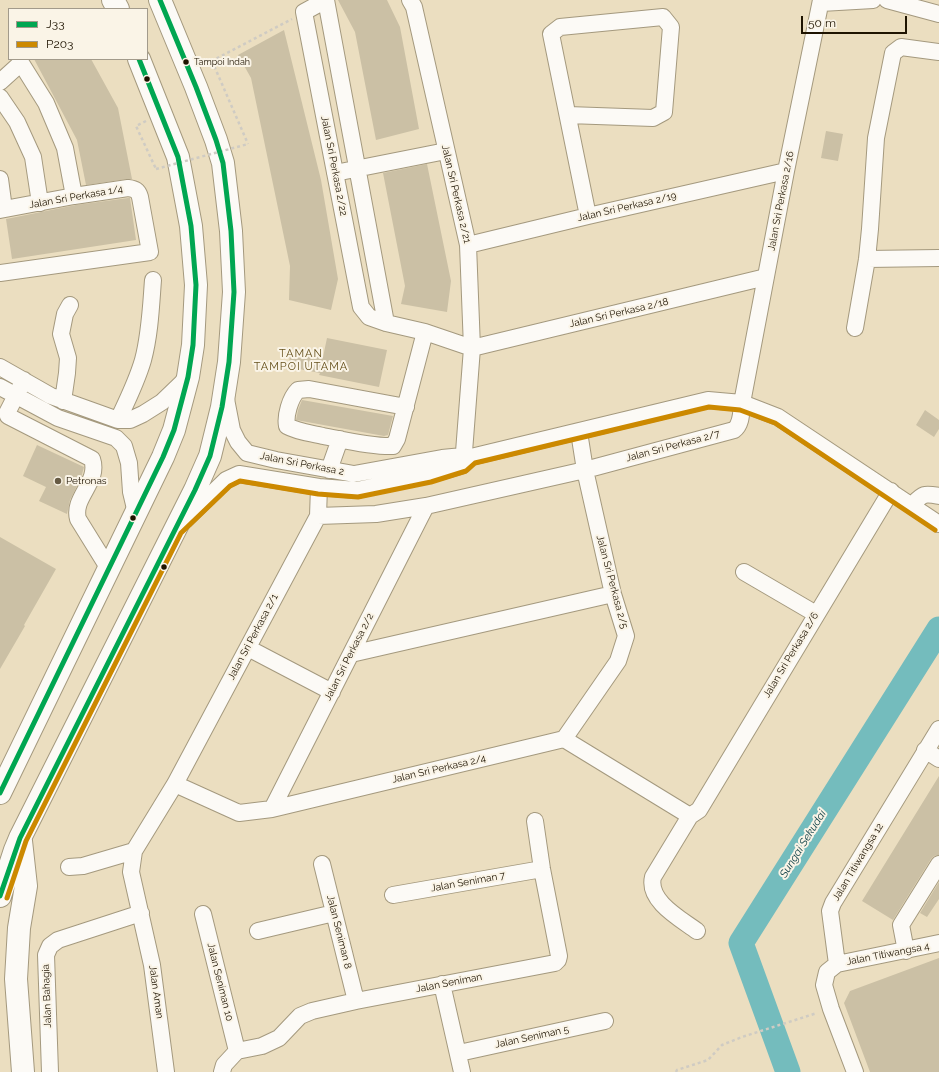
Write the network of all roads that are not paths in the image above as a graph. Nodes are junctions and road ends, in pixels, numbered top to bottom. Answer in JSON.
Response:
{"nodes":[{"id":1,"x":160,"y":0,"type":"edge"},
{"id":2,"x":326,"y":0,"type":"edge"},
{"id":3,"x":410,"y":0,"type":"edge"},
{"id":4,"x":873,"y":0,"type":"edge"},
{"id":5,"x":886,"y":0,"type":"edge"},
{"id":6,"x":821,"y":1,"type":"edge"},
{"id":7,"x":939,"y":14,"type":"edge"},
{"id":8,"x":939,"y":52,"type":"edge"},
{"id":9,"x":139,"y":60,"type":"edge"},
{"id":10,"x":23,"y":61,"type":"edge"},
{"id":11,"x":0,"y":82,"type":"edge"},
{"id":12,"x":0,"y":97,"type":"edge"},
{"id":13,"x":568,"y":115,"type":"junction"},
{"id":14,"x":446,"y":150,"type":"junction"},
{"id":15,"x":358,"y":168,"type":"junction"},
{"id":16,"x":786,"y":171,"type":"junction"},
{"id":17,"x":335,"y":173,"type":"junction"},
{"id":18,"x":0,"y":179,"type":"edge"},
{"id":19,"x":74,"y":196,"type":"junction"},
{"id":20,"x":40,"y":203,"type":"junction"},
{"id":21,"x":2,"y":210,"type":"edge"},
{"id":22,"x":588,"y":216,"type":"junction"},
{"id":23,"x":468,"y":245,"type":"junction"},
{"id":24,"x":939,"y":258,"type":"edge"},
{"id":25,"x":867,"y":259,"type":"junction"},
{"id":26,"x":0,"y":273,"type":"edge"},
{"id":27,"x":766,"y":278,"type":"junction"},
{"id":28,"x":153,"y":280,"type":"dead end"},
{"id":29,"x":70,"y":305,"type":"dead end"},
{"id":30,"x":386,"y":323,"type":"junction"},
{"id":31,"x":855,"y":328,"type":"dead end"},
{"id":32,"x":425,"y":332,"type":"junction"},
{"id":33,"x":472,"y":348,"type":"junction"},
{"id":34,"x":0,"y":367,"type":"edge"},
{"id":35,"x":188,"y":377,"type":"junction"},
{"id":36,"x":24,"y":380,"type":"junction"},
{"id":37,"x":0,"y":387,"type":"edge"},
{"id":38,"x":224,"y":390,"type":"junction"},
{"id":39,"x":15,"y":395,"type":"junction"},
{"id":40,"x":63,"y":401,"type":"junction"},
{"id":41,"x":742,"y":403,"type":"junction"},
{"id":42,"x":406,"y":407,"type":"junction"},
{"id":43,"x":118,"y":420,"type":"junction"},
{"id":44,"x":579,"y":432,"type":"junction"},
{"id":45,"x":340,"y":439,"type":"junction"},
{"id":46,"x":466,"y":459,"type":"junction"},
{"id":47,"x":329,"y":470,"type":"junction"},
{"id":48,"x":585,"y":470,"type":"junction"},
{"id":49,"x":319,"y":487,"type":"junction"},
{"id":50,"x":891,"y":491,"type":"junction"},
{"id":51,"x":939,"y":496,"type":"edge"},
{"id":52,"x":912,"y":505,"type":"junction"},
{"id":53,"x":426,"y":506,"type":"junction"},
{"id":54,"x":136,"y":513,"type":"junction"},
{"id":55,"x":318,"y":516,"type":"junction"},
{"id":56,"x":939,"y":524,"type":"edge"},
{"id":57,"x":175,"y":529,"type":"junction"},
{"id":58,"x":109,"y":569,"type":"junction"},
{"id":59,"x":744,"y":572,"type":"dead end"},
{"id":60,"x":613,"y":594,"type":"junction"},
{"id":61,"x":816,"y":614,"type":"junction"},
{"id":62,"x":248,"y":648,"type":"junction"},
{"id":63,"x":351,"y":654,"type":"junction"},
{"id":64,"x":332,"y":692,"type":"junction"},
{"id":65,"x":939,"y":729,"type":"edge"},
{"id":66,"x":564,"y":739,"type":"junction"},
{"id":67,"x":925,"y":750,"type":"junction"},
{"id":68,"x":939,"y":759,"type":"edge"},
{"id":69,"x":175,"y":784,"type":"junction"},
{"id":70,"x":0,"y":793,"type":"edge"},
{"id":71,"x":272,"y":809,"type":"junction"},
{"id":72,"x":690,"y":816,"type":"junction"},
{"id":73,"x":535,"y":821,"type":"dead end"},
{"id":74,"x":20,"y":838,"type":"junction"},
{"id":75,"x":134,"y":851,"type":"junction"},
{"id":76,"x":322,"y":864,"type":"dead end"},
{"id":77,"x":939,"y":864,"type":"edge"},
{"id":78,"x":69,"y":867,"type":"dead end"},
{"id":79,"x":542,"y":869,"type":"junction"},
{"id":80,"x":393,"y":895,"type":"dead end"},
{"id":81,"x":0,"y":896,"type":"edge"},
{"id":82,"x":334,"y":913,"type":"junction"},
{"id":83,"x":141,"y":914,"type":"junction"},
{"id":84,"x":203,"y":914,"type":"dead end"},
{"id":85,"x":258,"y":931,"type":"dead end"},
{"id":86,"x":697,"y":931,"type":"dead end"},
{"id":87,"x":939,"y":943,"type":"edge"},
{"id":88,"x":906,"y":950,"type":"junction"},
{"id":89,"x":837,"y":964,"type":"junction"},
{"id":90,"x":442,"y":984,"type":"junction"},
{"id":91,"x":356,"y":1001,"type":"junction"},
{"id":92,"x":605,"y":1021,"type":"dead end"},
{"id":93,"x":237,"y":1051,"type":"junction"},
{"id":94,"x":459,"y":1053,"type":"junction"},
{"id":95,"x":23,"y":1072,"type":"edge"},
{"id":96,"x":50,"y":1072,"type":"edge"},
{"id":97,"x":166,"y":1072,"type":"edge"},
{"id":98,"x":222,"y":1072,"type":"edge"},
{"id":99,"x":462,"y":1072,"type":"edge"},
{"id":100,"x":855,"y":1072,"type":"edge"}],
"edges":[{"from":1,"to":38,"type":"highway"},
{"from":2,"to":15,"type":"street"},
{"from":2,"to":17,"type":"street","name":"Jalan Sri Perkasa 2/22"},
{"from":3,"to":14,"type":"street","name":"Jalan Sri Perkasa 2/21"},
{"from":4,"to":6,"type":"street"},
{"from":5,"to":7,"type":"street"},
{"from":6,"to":16,"type":"street","name":"Jalan Sri Perkasa 2/16"},
{"from":8,"to":25,"type":"street"},
{"from":9,"to":35,"type":"highway"},
{"from":10,"to":11,"type":"street"},
{"from":10,"to":19,"type":"street"},
{"from":12,"to":20,"type":"street"},
{"from":13,"to":13,"type":"street"},
{"from":13,"to":22,"type":"street"},
{"from":14,"to":15,"type":"street"},
{"from":14,"to":23,"type":"street","name":"Jalan Sri Perkasa 2/21"},
{"from":15,"to":17,"type":"street"},
{"from":15,"to":30,"type":"street"},
{"from":16,"to":22,"type":"street","name":"Jalan Sri Perkasa 2/19"},
{"from":16,"to":27,"type":"street","name":"Jalan Sri Perkasa 2/16"},
{"from":17,"to":30,"type":"street","name":"Jalan Sri Perkasa 2/22"},
{"from":18,"to":21,"type":"street"},
{"from":19,"to":20,"type":"street","name":"Jalan Sri Perkasa 1/4"},
{"from":19,"to":26,"type":"street","name":"Jalan Sri Perkasa 1/4"},
{"from":20,"to":21,"type":"street","name":"Jalan Sri Perkasa 1/4"},
{"from":22,"to":23,"type":"street","name":"Jalan Sri Perkasa 2/19"},
{"from":23,"to":33,"type":"street","name":"Jalan Sri Perkasa 2/21"},
{"from":24,"to":25,"type":"street"},
{"from":25,"to":31,"type":"street"},
{"from":27,"to":33,"type":"street","name":"Jalan Sri Perkasa 2/18"},
{"from":27,"to":41,"type":"street","name":"Jalan Sri Perkasa 2/16"},
{"from":28,"to":43,"type":"street"},
{"from":29,"to":40,"type":"street"},
{"from":30,"to":32,"type":"street"},
{"from":32,"to":33,"type":"street"},
{"from":32,"to":42,"type":"street"},
{"from":33,"to":46,"type":"street","name":"Jalan Sri Perkasa 2/21"},
{"from":34,"to":36,"type":"street"},
{"from":35,"to":43,"type":"street"},
{"from":35,"to":54,"type":"highway"},
{"from":36,"to":39,"type":"street"},
{"from":36,"to":40,"type":"street"},
{"from":37,"to":39,"type":"street"},
{"from":38,"to":47,"type":"street","name":"Jalan Sri Perkasa 2"},
{"from":38,"to":57,"type":"highway"},
{"from":39,"to":54,"type":"street"},
{"from":39,"to":58,"type":"street"},
{"from":40,"to":43,"type":"street"},
{"from":41,"to":44,"type":"street","name":"Jalan Sri Perkasa 2"},
{"from":41,"to":48,"type":"street","name":"Jalan Sri Perkasa 2/7"},
{"from":41,"to":50,"type":"street","name":"Jalan Sri Perkasa 2"},
{"from":42,"to":45,"type":"street"},
{"from":42,"to":45,"type":"street"},
{"from":44,"to":46,"type":"street","name":"Jalan Sri Perkasa 2"},
{"from":44,"to":48,"type":"street","name":"Jalan Sri Perkasa 2/5"},
{"from":45,"to":47,"type":"street"},
{"from":46,"to":47,"type":"street","name":"Jalan Sri Perkasa 2"},
{"from":46,"to":49,"type":"street","name":"Jalan Sri Perkasa 2"},
{"from":48,"to":53,"type":"street"},
{"from":48,"to":60,"type":"street","name":"Jalan Sri Perkasa 2/5"},
{"from":49,"to":55,"type":"street","name":"Jalan Sri Perkasa 2/1"},
{"from":49,"to":57,"type":"street","name":"Jalan Sri Perkasa 2"},
{"from":50,"to":52,"type":"street","name":"Jalan Sri Perkasa 2"},
{"from":50,"to":61,"type":"street","name":"Jalan Sri Perkasa 2/6"},
{"from":51,"to":52,"type":"street"},
{"from":52,"to":56,"type":"street","name":"Jalan Sri Perkasa 2"},
{"from":53,"to":55,"type":"street"},
{"from":53,"to":63,"type":"street","name":"Jalan Sri Perkasa 2/2"},
{"from":54,"to":58,"type":"highway"},
{"from":55,"to":62,"type":"street","name":"Jalan Sri Perkasa 2/1"},
{"from":57,"to":74,"type":"highway"},
{"from":58,"to":70,"type":"highway"},
{"from":59,"to":61,"type":"street"},
{"from":60,"to":63,"type":"street"},
{"from":60,"to":66,"type":"street","name":"Jalan Sri Perkasa 2/5"},
{"from":61,"to":72,"type":"street","name":"Jalan Sri Perkasa 2/6"},
{"from":62,"to":64,"type":"street"},
{"from":62,"to":69,"type":"street","name":"Jalan Sri Perkasa 2/1"},
{"from":63,"to":64,"type":"street","name":"Jalan Sri Perkasa 2/2"},
{"from":64,"to":71,"type":"street","name":"Jalan Sri Perkasa 2/2"},
{"from":65,"to":67,"type":"street","name":"Jalan Titiwangsa 12"},
{"from":66,"to":71,"type":"street","name":"Jalan Sri Perkasa 2/4"},
{"from":66,"to":72,"type":"street"},
{"from":67,"to":68,"type":"street"},
{"from":67,"to":89,"type":"street","name":"Jalan Titiwangsa 12"},
{"from":69,"to":71,"type":"street","name":"Jalan Sri Perkasa 2/4"},
{"from":69,"to":75,"type":"street","name":"Jalan Sri Perkasa 2/1"},
{"from":72,"to":86,"type":"street","name":"Jalan Sri Perkasa 2/6"},
{"from":73,"to":79,"type":"street","name":"Jalan Seniman"},
{"from":74,"to":81,"type":"highway"},
{"from":74,"to":95,"type":"highway"},
{"from":75,"to":78,"type":"street"},
{"from":75,"to":83,"type":"street","name":"Jalan Aman"},
{"from":76,"to":82,"type":"street","name":"Jalan Seniman 8"},
{"from":77,"to":88,"type":"street"},
{"from":79,"to":80,"type":"street","name":"Jalan Seniman 7"},
{"from":79,"to":90,"type":"street","name":"Jalan Seniman"},
{"from":82,"to":85,"type":"street"},
{"from":82,"to":91,"type":"street","name":"Jalan Seniman 8"},
{"from":83,"to":96,"type":"street","name":"Jalan Bahagia"},
{"from":83,"to":97,"type":"street","name":"Jalan Aman"},
{"from":84,"to":93,"type":"street","name":"Jalan Seniman 10"},
{"from":87,"to":88,"type":"street","name":"Jalan Titiwangsa 4"},
{"from":88,"to":89,"type":"street","name":"Jalan Titiwangsa 4"},
{"from":89,"to":100,"type":"street"},
{"from":90,"to":91,"type":"street","name":"Jalan Seniman"},
{"from":90,"to":94,"type":"street"},
{"from":91,"to":93,"type":"street","name":"Jalan Seniman"},
{"from":92,"to":94,"type":"street","name":"Jalan Seniman 5"},
{"from":93,"to":98,"type":"street"},
{"from":94,"to":99,"type":"street"}]}
